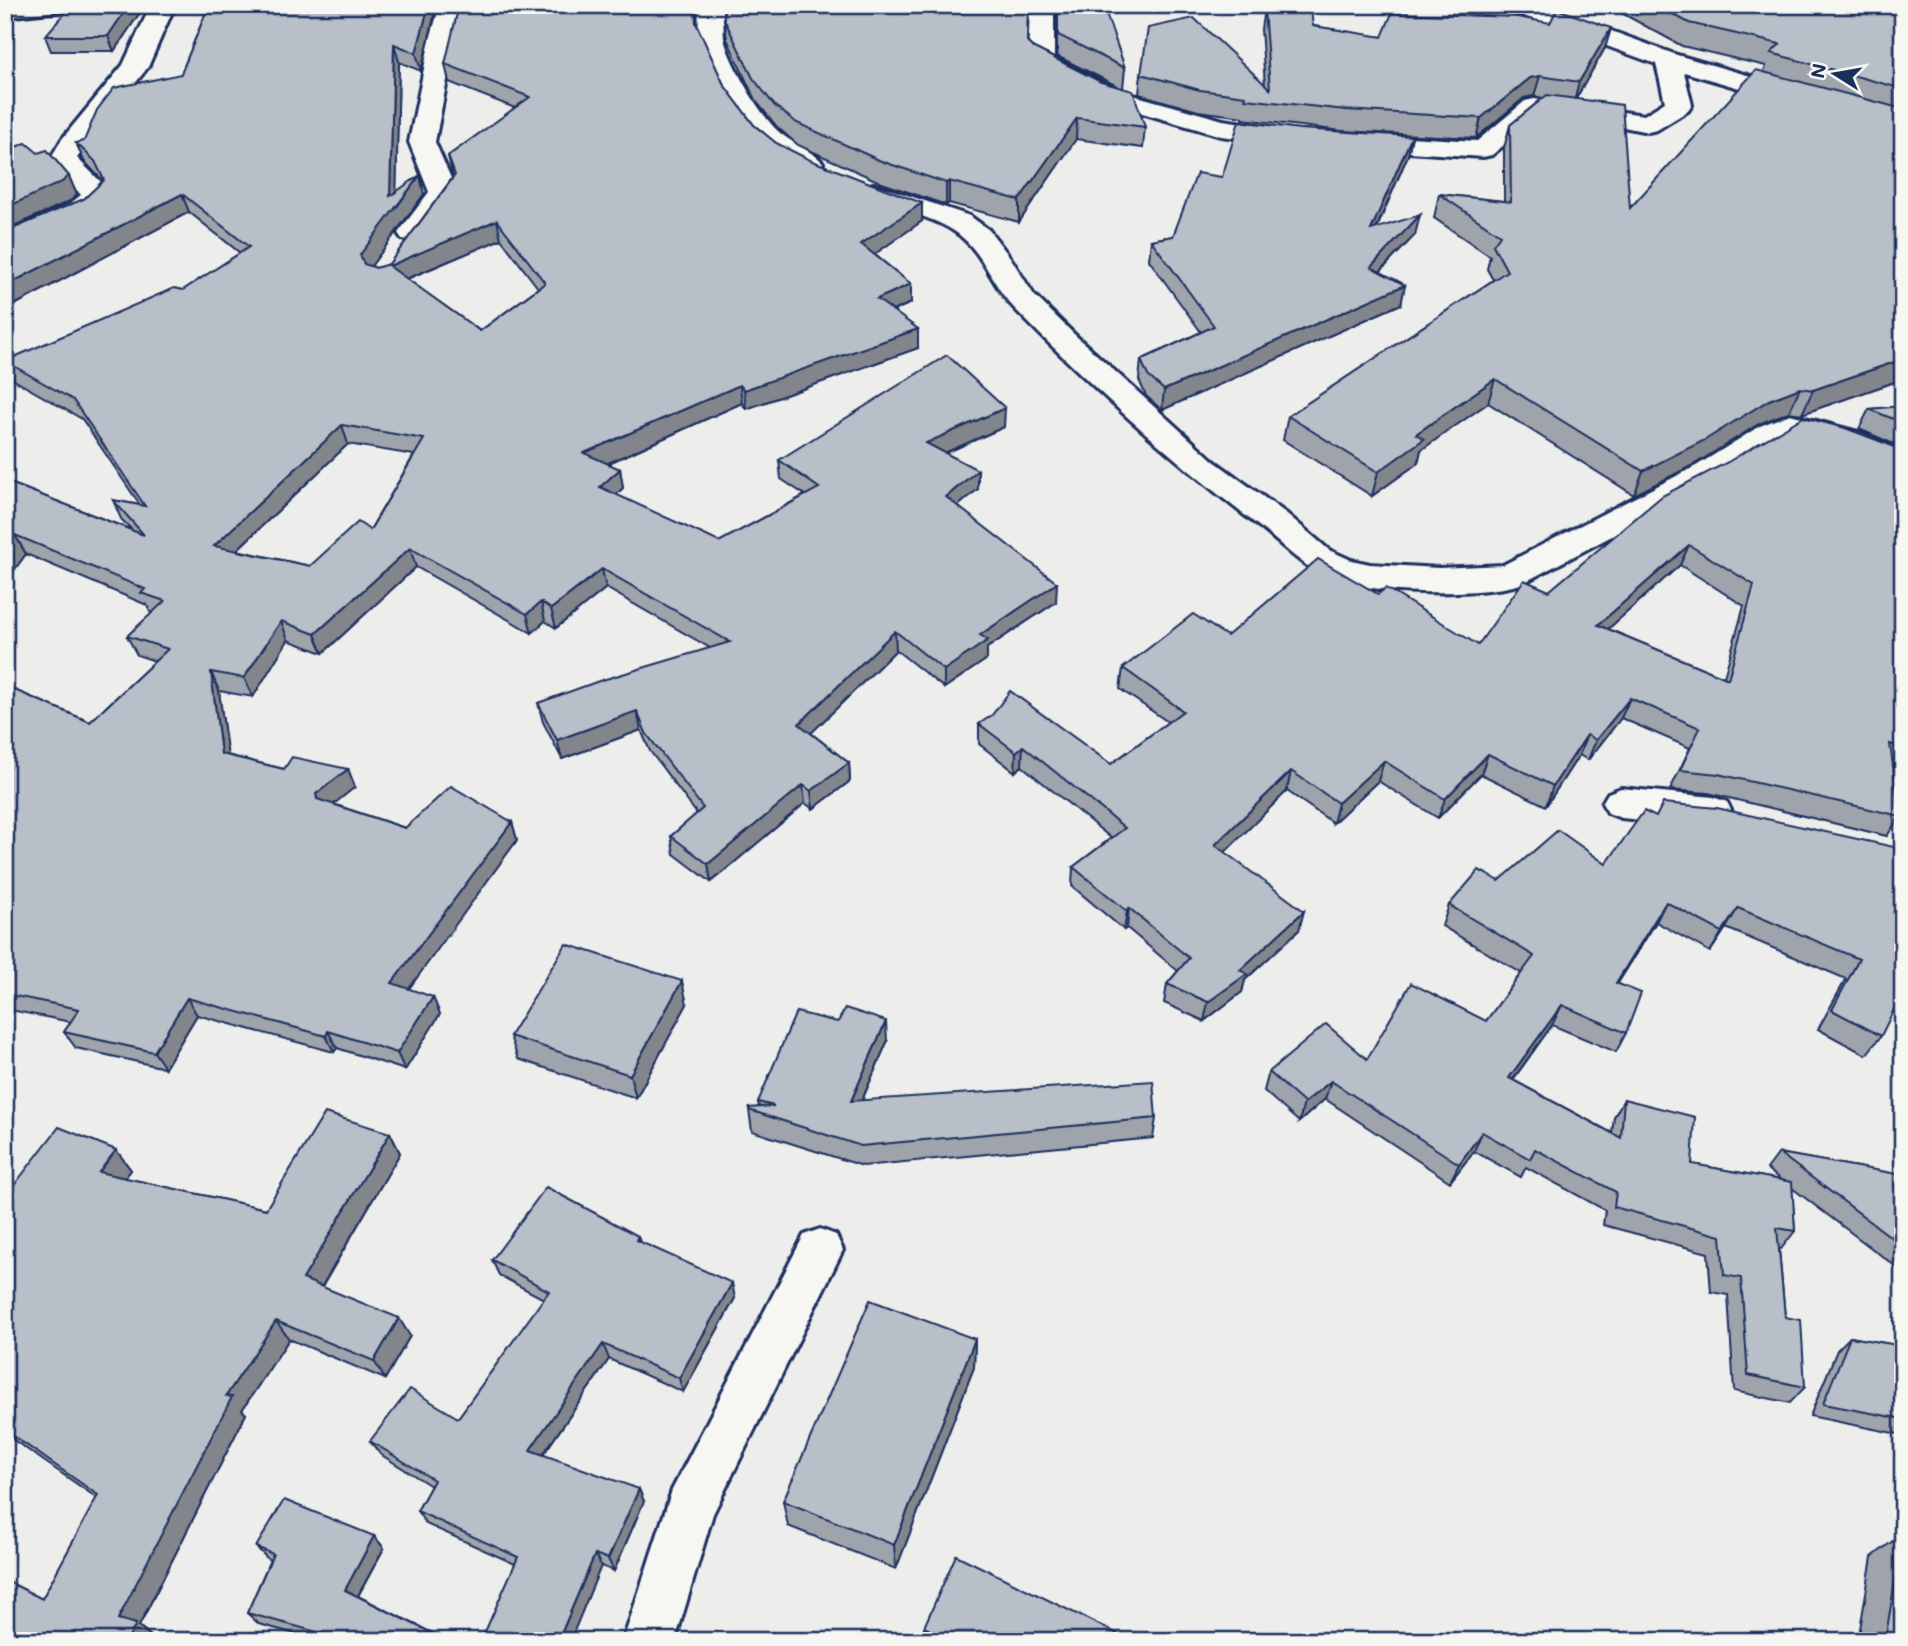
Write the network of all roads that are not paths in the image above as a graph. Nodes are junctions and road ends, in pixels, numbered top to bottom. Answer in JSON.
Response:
{"nodes":[{"id":1,"x":58,"y":5,"type":"edge"},
{"id":2,"x":163,"y":5,"type":"edge"},
{"id":3,"x":452,"y":5,"type":"edge"},
{"id":4,"x":711,"y":5,"type":"edge"},
{"id":5,"x":1042,"y":5,"type":"edge"},
{"id":6,"x":1517,"y":5,"type":"edge"},
{"id":7,"x":5,"y":10,"type":"edge"},
{"id":8,"x":1668,"y":60,"type":"junction"},
{"id":9,"x":1811,"y":100,"type":"edge"},
{"id":10,"x":1310,"y":139,"type":"edge"},
{"id":11,"x":1336,"y":141,"type":"edge"},
{"id":12,"x":5,"y":244,"type":"edge"},
{"id":13,"x":397,"y":254,"type":"edge"},
{"id":14,"x":1903,"y":462,"type":"edge"},
{"id":15,"x":1621,"y":803,"type":"dead end"},
{"id":16,"x":1747,"y":820,"type":"edge"},
{"id":17,"x":820,"y":1250,"type":"dead end"},
{"id":18,"x":649,"y":1641,"type":"edge"}],
"edges":[{"from":1,"to":7,"type":"street"},
{"from":2,"to":12,"type":"street"},
{"from":3,"to":13,"type":"street"},
{"from":4,"to":14,"type":"street"},
{"from":5,"to":10,"type":"street"},
{"from":6,"to":8,"type":"street"},
{"from":8,"to":9,"type":"street"},
{"from":8,"to":11,"type":"street"},
{"from":15,"to":16,"type":"street"},
{"from":17,"to":18,"type":"street"}]}
